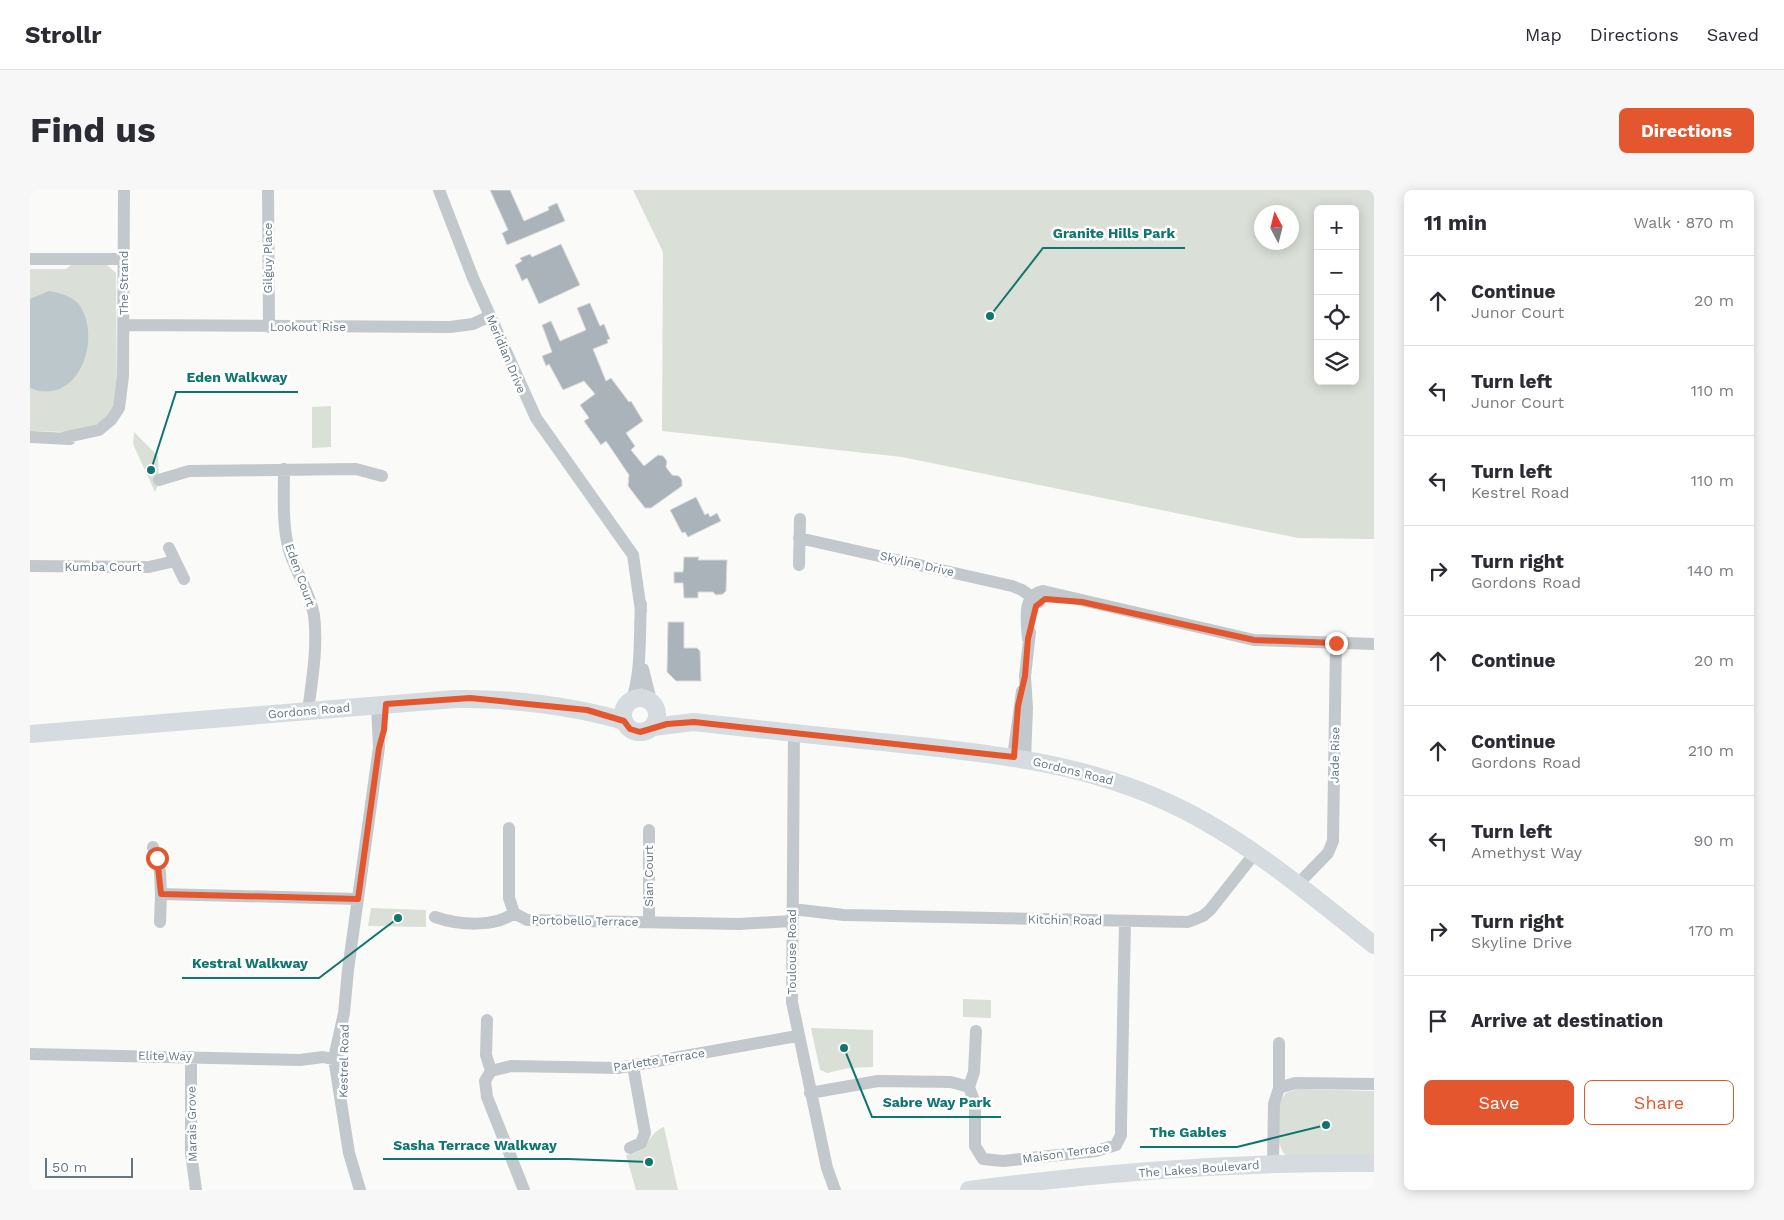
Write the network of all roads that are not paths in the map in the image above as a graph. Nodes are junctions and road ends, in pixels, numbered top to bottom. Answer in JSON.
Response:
{"nodes":[{"id":1,"x":124,"y":190,"type":"edge"},
{"id":2,"x":268,"y":190,"type":"edge"},
{"id":3,"x":439,"y":190,"type":"edge"},
{"id":4,"x":30,"y":259,"type":"edge"},
{"id":5,"x":123,"y":259,"type":"junction"},
{"id":6,"x":490,"y":316,"type":"junction"},
{"id":7,"x":124,"y":325,"type":"junction"},
{"id":8,"x":269,"y":327,"type":"junction"},
{"id":9,"x":30,"y":437,"type":"edge"},
{"id":10,"x":284,"y":470,"type":"junction"},
{"id":11,"x":382,"y":476,"type":"dead end"},
{"id":12,"x":159,"y":480,"type":"dead end"},
{"id":13,"x":800,"y":519,"type":"dead end"},
{"id":14,"x":800,"y":538,"type":"junction"},
{"id":15,"x":169,"y":548,"type":"dead end"},
{"id":16,"x":176,"y":561,"type":"junction"},
{"id":17,"x":799,"y":564,"type":"dead end"},
{"id":18,"x":30,"y":566,"type":"edge"},
{"id":19,"x":184,"y":579,"type":"dead end"},
{"id":20,"x":1035,"y":599,"type":"junction"},
{"id":21,"x":1336,"y":643,"type":"junction"},
{"id":22,"x":1374,"y":644,"type":"edge"},
{"id":23,"x":641,"y":656,"type":"junction"},
{"id":24,"x":381,"y":704,"type":"junction"},
{"id":25,"x":653,"y":704,"type":"junction"},
{"id":26,"x":627,"y":709,"type":"junction"},
{"id":27,"x":314,"y":711,"type":"junction"},
{"id":28,"x":694,"y":722,"type":"junction"},
{"id":29,"x":653,"y":726,"type":"junction"},
{"id":30,"x":794,"y":733,"type":"junction"},
{"id":31,"x":30,"y":734,"type":"edge"},
{"id":32,"x":1019,"y":758,"type":"junction"},
{"id":33,"x":510,"y":828,"type":"dead end"},
{"id":34,"x":649,"y":830,"type":"dead end"},
{"id":35,"x":153,"y":848,"type":"dead end"},
{"id":36,"x":1255,"y":852,"type":"junction"},
{"id":37,"x":1300,"y":887,"type":"junction"},
{"id":38,"x":161,"y":894,"type":"junction"},
{"id":39,"x":358,"y":899,"type":"junction"},
{"id":40,"x":514,"y":913,"type":"junction"},
{"id":41,"x":435,"y":917,"type":"dead end"},
{"id":42,"x":792,"y":920,"type":"junction"},
{"id":43,"x":1125,"y":921,"type":"junction"},
{"id":44,"x":160,"y":922,"type":"dead end"},
{"id":45,"x":648,"y":922,"type":"junction"},
{"id":46,"x":1374,"y":945,"type":"edge"},
{"id":47,"x":487,"y":1020,"type":"dead end"},
{"id":48,"x":976,"y":1031,"type":"dead end"},
{"id":49,"x":798,"y":1036,"type":"junction"},
{"id":50,"x":1279,"y":1043,"type":"dead end"},
{"id":51,"x":30,"y":1054,"type":"edge"},
{"id":52,"x":191,"y":1057,"type":"junction"},
{"id":53,"x":336,"y":1061,"type":"junction"},
{"id":54,"x":633,"y":1066,"type":"junction"},
{"id":55,"x":491,"y":1071,"type":"junction"},
{"id":56,"x":1374,"y":1084,"type":"edge"},
{"id":57,"x":969,"y":1087,"type":"junction"},
{"id":58,"x":1279,"y":1088,"type":"junction"},
{"id":59,"x":810,"y":1093,"type":"junction"},
{"id":60,"x":630,"y":1148,"type":"dead end"},
{"id":61,"x":1374,"y":1163,"type":"edge"},
{"id":62,"x":1273,"y":1164,"type":"junction"},
{"id":63,"x":827,"y":1168,"type":"junction"},
{"id":64,"x":1026,"y":1187,"type":"edge"},
{"id":65,"x":196,"y":1190,"type":"edge"},
{"id":66,"x":360,"y":1190,"type":"edge"},
{"id":67,"x":524,"y":1190,"type":"edge"},
{"id":68,"x":827,"y":1190,"type":"edge"},
{"id":69,"x":835,"y":1190,"type":"edge"},
{"id":70,"x":969,"y":1190,"type":"edge"}],
"edges":[{"from":1,"to":5,"type":"street","name":"The Strand"},
{"from":2,"to":8,"type":"street","name":"Gilguy Place"},
{"from":3,"to":6,"type":"street","name":"Meridian Drive"},
{"from":4,"to":5,"type":"street"},
{"from":5,"to":7,"type":"street","name":"The Strand"},
{"from":6,"to":8,"type":"street","name":"Lookout Rise"},
{"from":6,"to":23,"type":"street","name":"Meridian Drive"},
{"from":7,"to":8,"type":"street","name":"Lookout Rise"},
{"from":7,"to":9,"type":"street","name":"The Strand"},
{"from":10,"to":11,"type":"street"},
{"from":10,"to":12,"type":"street"},
{"from":10,"to":27,"type":"street","name":"Eden Court"},
{"from":13,"to":14,"type":"street"},
{"from":14,"to":17,"type":"street"},
{"from":14,"to":20,"type":"street","name":"Skyline Drive"},
{"from":15,"to":16,"type":"street"},
{"from":16,"to":18,"type":"street","name":"Kumba Court"},
{"from":16,"to":19,"type":"street"},
{"from":20,"to":21,"type":"street","name":"Skyline Drive"},
{"from":20,"to":32,"type":"street"},
{"from":21,"to":22,"type":"street","name":"Skyline Drive"},
{"from":21,"to":37,"type":"street","name":"Jade Rise"},
{"from":23,"to":25,"type":"street","name":"Meridian Drive"},
{"from":23,"to":26,"type":"street","name":"Meridian Drive"},
{"from":24,"to":26,"type":"street","name":"Gordons Road"},
{"from":24,"to":27,"type":"street","name":"Gordons Road"},
{"from":24,"to":39,"type":"street","name":"Kestrel Road"},
{"from":25,"to":26,"type":"street"},
{"from":25,"to":28,"type":"street","name":"Gordons Road"},
{"from":25,"to":29,"type":"street"},
{"from":26,"to":29,"type":"street"},
{"from":27,"to":31,"type":"street","name":"Gordons Road"},
{"from":28,"to":29,"type":"street","name":"Gordons Road"},
{"from":28,"to":30,"type":"street","name":"Gordons Road"},
{"from":30,"to":32,"type":"street","name":"Gordons Road"},
{"from":30,"to":42,"type":"street","name":"Toulouse Road"},
{"from":32,"to":36,"type":"street","name":"Gordons Road"},
{"from":33,"to":40,"type":"street"},
{"from":34,"to":45,"type":"street","name":"Sian Court"},
{"from":35,"to":38,"type":"street"},
{"from":36,"to":37,"type":"street","name":"Gordons Road"},
{"from":36,"to":43,"type":"street","name":"Kitchin Road"},
{"from":37,"to":46,"type":"street","name":"Gordons Road"},
{"from":38,"to":39,"type":"street"},
{"from":38,"to":44,"type":"street"},
{"from":39,"to":53,"type":"street","name":"Kestrel Road"},
{"from":40,"to":41,"type":"street","name":"Portobello Terrace"},
{"from":40,"to":45,"type":"street","name":"Portobello Terrace"},
{"from":42,"to":43,"type":"street","name":"Kitchin Road"},
{"from":42,"to":45,"type":"street","name":"Portobello Terrace"},
{"from":42,"to":49,"type":"street","name":"Toulouse Road"},
{"from":43,"to":57,"type":"street","name":"Maison Terrace"},
{"from":47,"to":55,"type":"street"},
{"from":48,"to":57,"type":"street","name":"Maison Terrace"},
{"from":49,"to":54,"type":"street","name":"Parlette Terrace"},
{"from":49,"to":59,"type":"street","name":"Toulouse Road"},
{"from":50,"to":58,"type":"street"},
{"from":51,"to":52,"type":"street","name":"Elite Way"},
{"from":52,"to":53,"type":"street","name":"Elite Way"},
{"from":52,"to":65,"type":"street","name":"Marais Grove"},
{"from":53,"to":66,"type":"street","name":"Kestrel Road"},
{"from":54,"to":55,"type":"street","name":"Parlette Terrace"},
{"from":54,"to":60,"type":"street"},
{"from":55,"to":67,"type":"street"},
{"from":56,"to":58,"type":"street"},
{"from":57,"to":59,"type":"street"},
{"from":58,"to":62,"type":"street"},
{"from":59,"to":63,"type":"street","name":"Toulouse Road"},
{"from":61,"to":62,"type":"street","name":"The Lakes Boulevard"},
{"from":62,"to":64,"type":"street","name":"The Lakes Boulevard"},
{"from":63,"to":68,"type":"street","name":"Toulouse Road"},
{"from":63,"to":69,"type":"street","name":"Toulouse Road"},
{"from":64,"to":70,"type":"street","name":"The Lakes Boulevard"}]}
